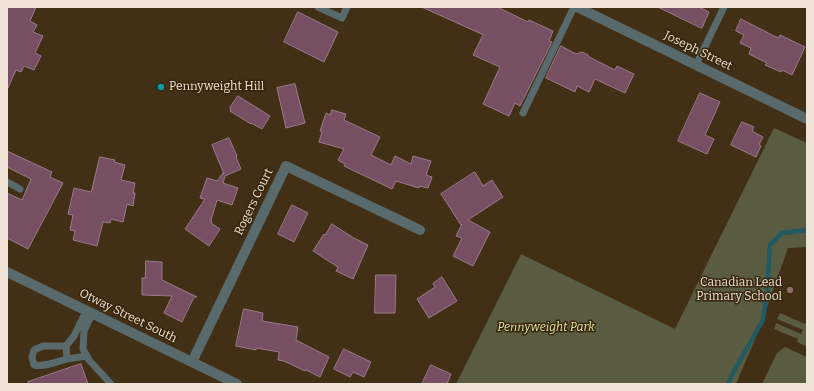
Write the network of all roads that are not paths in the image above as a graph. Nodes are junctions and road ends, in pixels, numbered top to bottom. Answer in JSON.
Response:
{"nodes":[{"id":1,"x":318,"y":7,"type":"edge"},
{"id":2,"x":347,"y":7,"type":"edge"},
{"id":3,"x":574,"y":7,"type":"edge"},
{"id":4,"x":577,"y":7,"type":"edge"},
{"id":5,"x":724,"y":7,"type":"edge"},
{"id":6,"x":696,"y":65,"type":"junction"},
{"id":7,"x":523,"y":113,"type":"dead end"},
{"id":8,"x":806,"y":116,"type":"edge"},
{"id":9,"x":7,"y":182,"type":"edge"},
{"id":10,"x":20,"y":189,"type":"dead end"},
{"id":11,"x":420,"y":230,"type":"dead end"},
{"id":12,"x":7,"y":272,"type":"edge"},
{"id":13,"x":89,"y":312,"type":"junction"},
{"id":14,"x":66,"y":346,"type":"junction"},
{"id":15,"x":87,"y":356,"type":"junction"},
{"id":16,"x":67,"y":359,"type":"junction"},
{"id":17,"x":192,"y":362,"type":"junction"},
{"id":18,"x":111,"y":384,"type":"edge"},
{"id":19,"x":237,"y":384,"type":"edge"}],
"edges":[{"from":1,"to":2,"type":"lane"},
{"from":3,"to":7,"type":"lane"},
{"from":4,"to":6,"type":"street","name":"Joseph Street"},
{"from":5,"to":6,"type":"lane"},
{"from":6,"to":8,"type":"street","name":"Joseph Street"},
{"from":9,"to":10,"type":"lane"},
{"from":11,"to":17,"type":"street","name":"Rogers Court"},
{"from":12,"to":13,"type":"street","name":"Otway Street South"},
{"from":13,"to":14,"type":"lane"},
{"from":13,"to":15,"type":"lane"},
{"from":13,"to":17,"type":"street","name":"Otway Street South"},
{"from":14,"to":16,"type":"lane"},
{"from":14,"to":16,"type":"lane"},
{"from":15,"to":16,"type":"lane"},
{"from":15,"to":18,"type":"lane"},
{"from":17,"to":19,"type":"street","name":"Otway Street South"}]}
